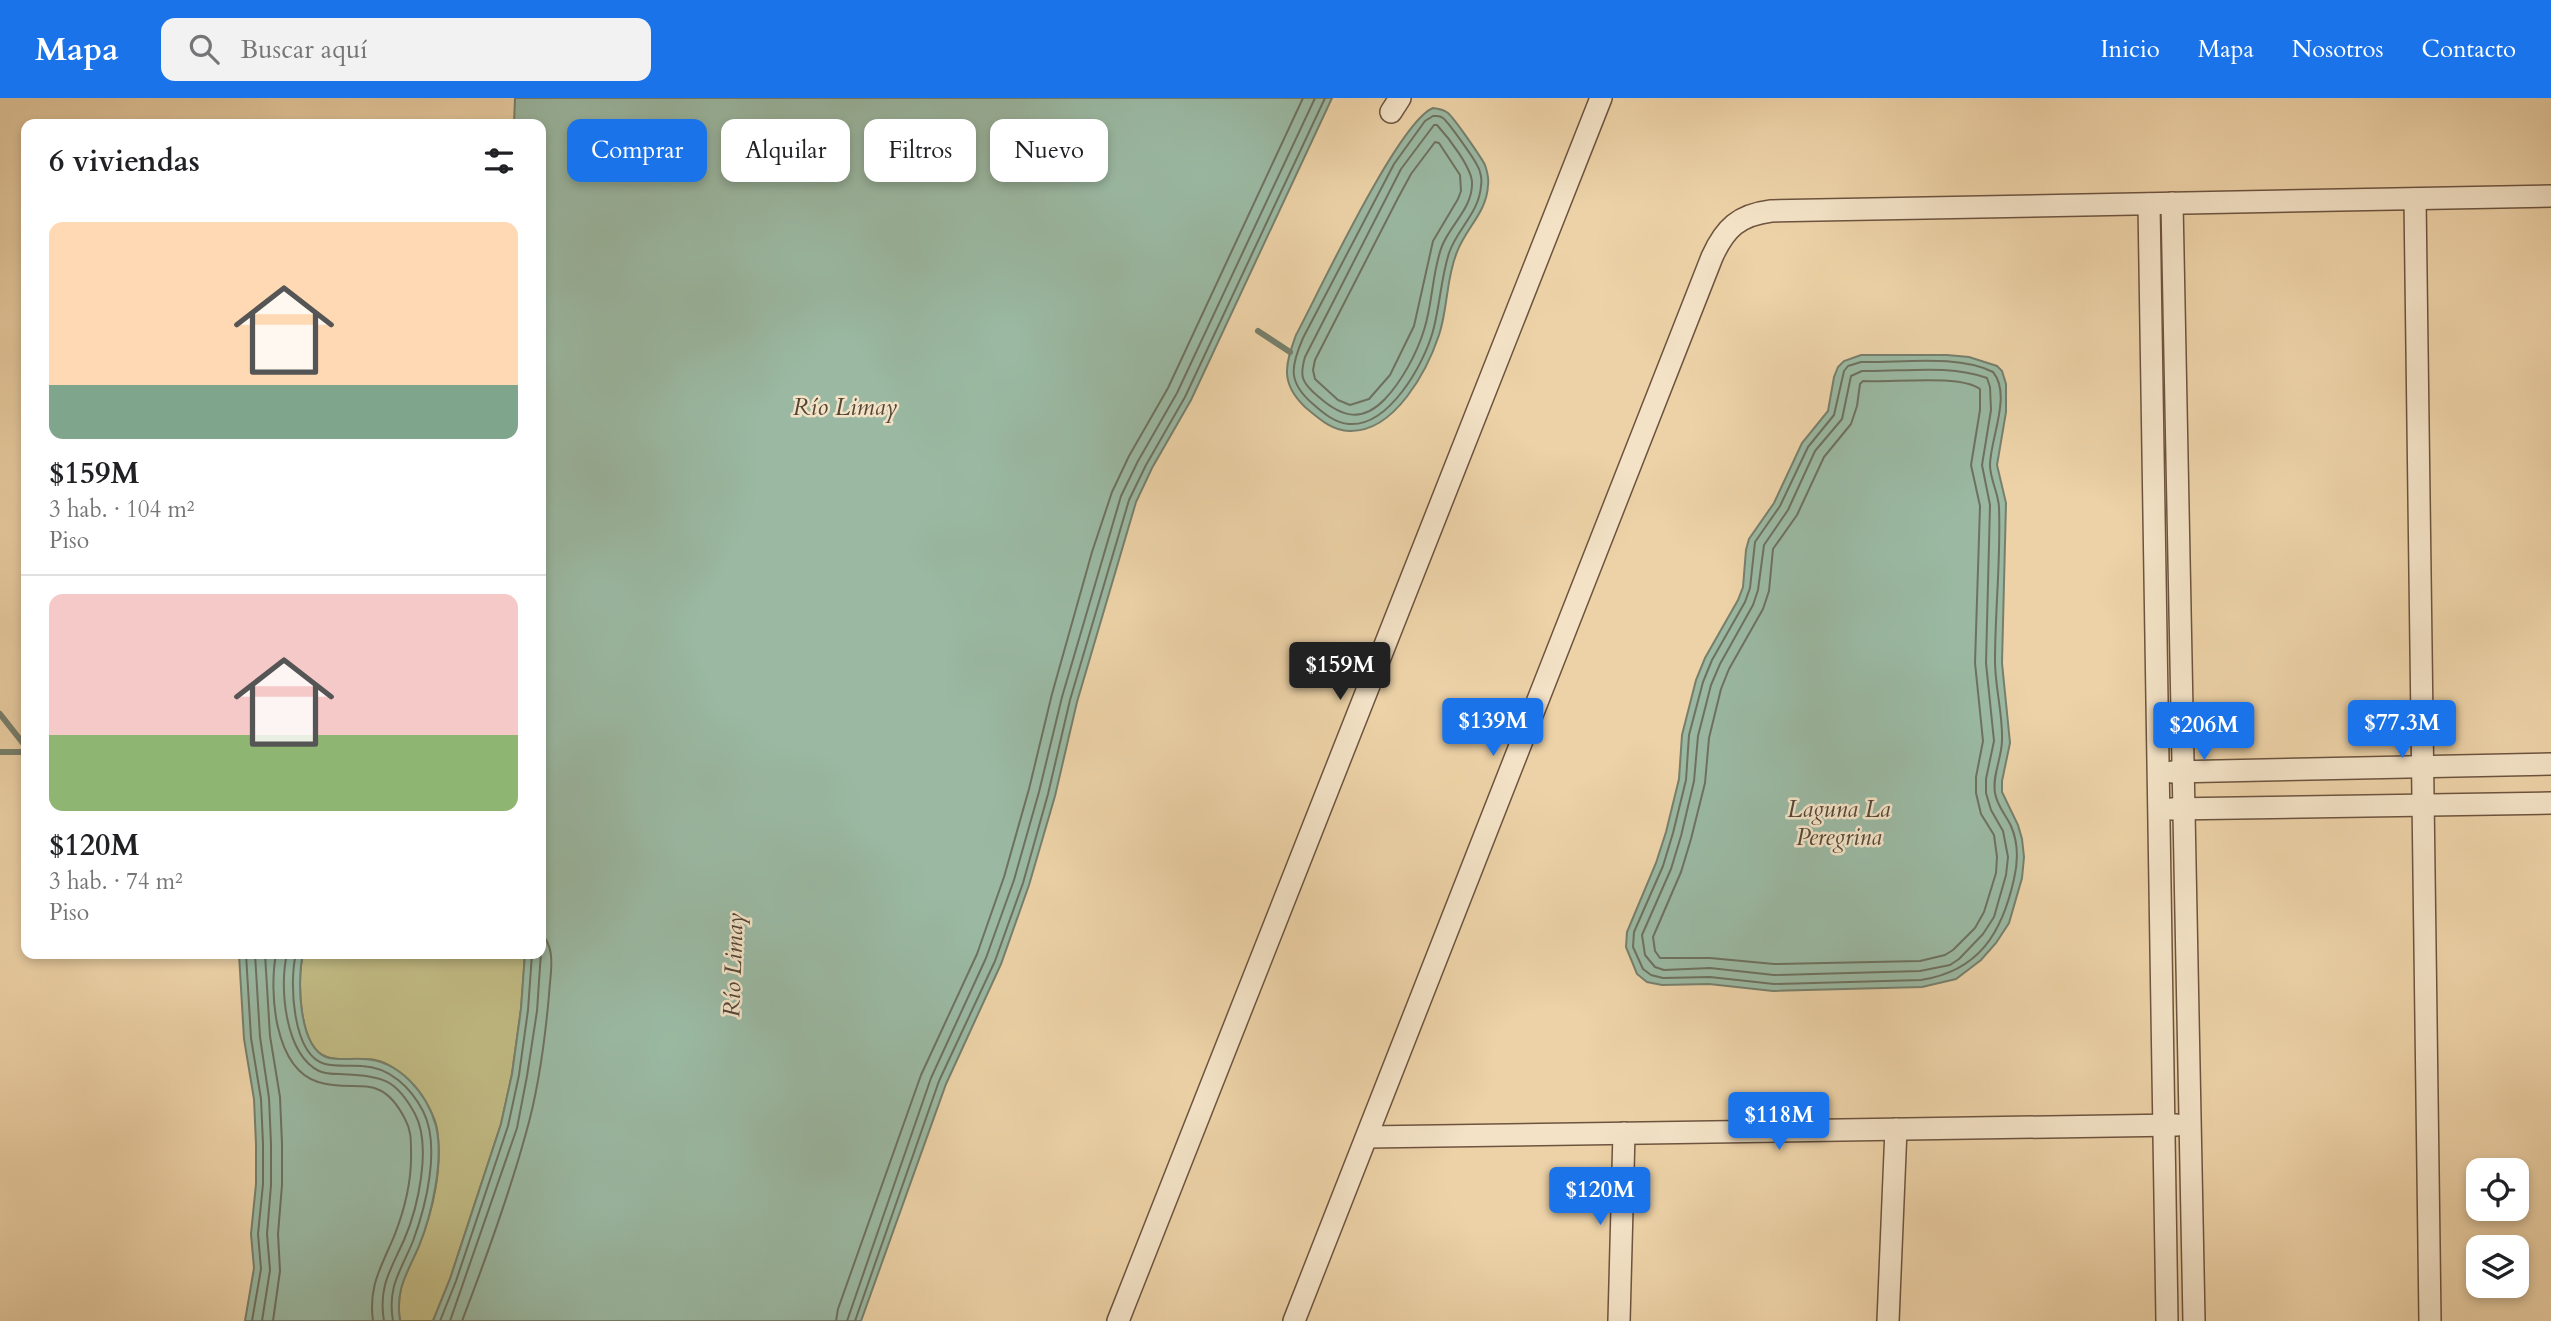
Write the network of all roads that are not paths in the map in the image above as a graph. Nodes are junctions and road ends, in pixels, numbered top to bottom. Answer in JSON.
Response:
{"nodes":[{"id":1,"x":1601,"y":98,"type":"edge"},
{"id":2,"x":2551,"y":196,"type":"edge"},
{"id":3,"x":2415,"y":199,"type":"junction"},
{"id":4,"x":2172,"y":203,"type":"junction"},
{"id":5,"x":2149,"y":204,"type":"junction"},
{"id":6,"x":2551,"y":764,"type":"edge"},
{"id":7,"x":2423,"y":766,"type":"junction"},
{"id":8,"x":2183,"y":772,"type":"junction"},
{"id":9,"x":2158,"y":773,"type":"junction"},
{"id":10,"x":2551,"y":803,"type":"edge"},
{"id":11,"x":2423,"y":805,"type":"junction"},
{"id":12,"x":2158,"y":809,"type":"junction"},
{"id":13,"x":2184,"y":809,"type":"junction"},
{"id":14,"x":2164,"y":1125,"type":"junction"},
{"id":15,"x":2190,"y":1125,"type":"junction"},
{"id":16,"x":1896,"y":1129,"type":"junction"},
{"id":17,"x":1623,"y":1133,"type":"junction"},
{"id":18,"x":1367,"y":1137,"type":"junction"},
{"id":19,"x":1118,"y":1321,"type":"edge"},
{"id":20,"x":1294,"y":1321,"type":"edge"},
{"id":21,"x":1619,"y":1321,"type":"edge"},
{"id":22,"x":1888,"y":1321,"type":"edge"},
{"id":23,"x":2167,"y":1321,"type":"edge"},
{"id":24,"x":2194,"y":1321,"type":"edge"},
{"id":25,"x":2431,"y":1321,"type":"edge"}],
"edges":[{"from":1,"to":19,"type":"street"},
{"from":2,"to":3,"type":"street"},
{"from":3,"to":4,"type":"street"},
{"from":3,"to":7,"type":"street"},
{"from":4,"to":5,"type":"street"},
{"from":4,"to":8,"type":"street"},
{"from":5,"to":9,"type":"street"},
{"from":5,"to":18,"type":"street"},
{"from":6,"to":7,"type":"street"},
{"from":7,"to":8,"type":"street"},
{"from":7,"to":11,"type":"street"},
{"from":8,"to":9,"type":"street"},
{"from":8,"to":13,"type":"street"},
{"from":9,"to":12,"type":"street"},
{"from":10,"to":11,"type":"street"},
{"from":11,"to":13,"type":"street"},
{"from":11,"to":25,"type":"street"},
{"from":12,"to":13,"type":"street"},
{"from":12,"to":14,"type":"street"},
{"from":13,"to":15,"type":"street"},
{"from":14,"to":15,"type":"street"},
{"from":14,"to":16,"type":"street"},
{"from":14,"to":23,"type":"street"},
{"from":15,"to":24,"type":"street"},
{"from":16,"to":17,"type":"street"},
{"from":16,"to":22,"type":"street"},
{"from":17,"to":18,"type":"street"},
{"from":17,"to":21,"type":"street"},
{"from":18,"to":20,"type":"street"}]}
